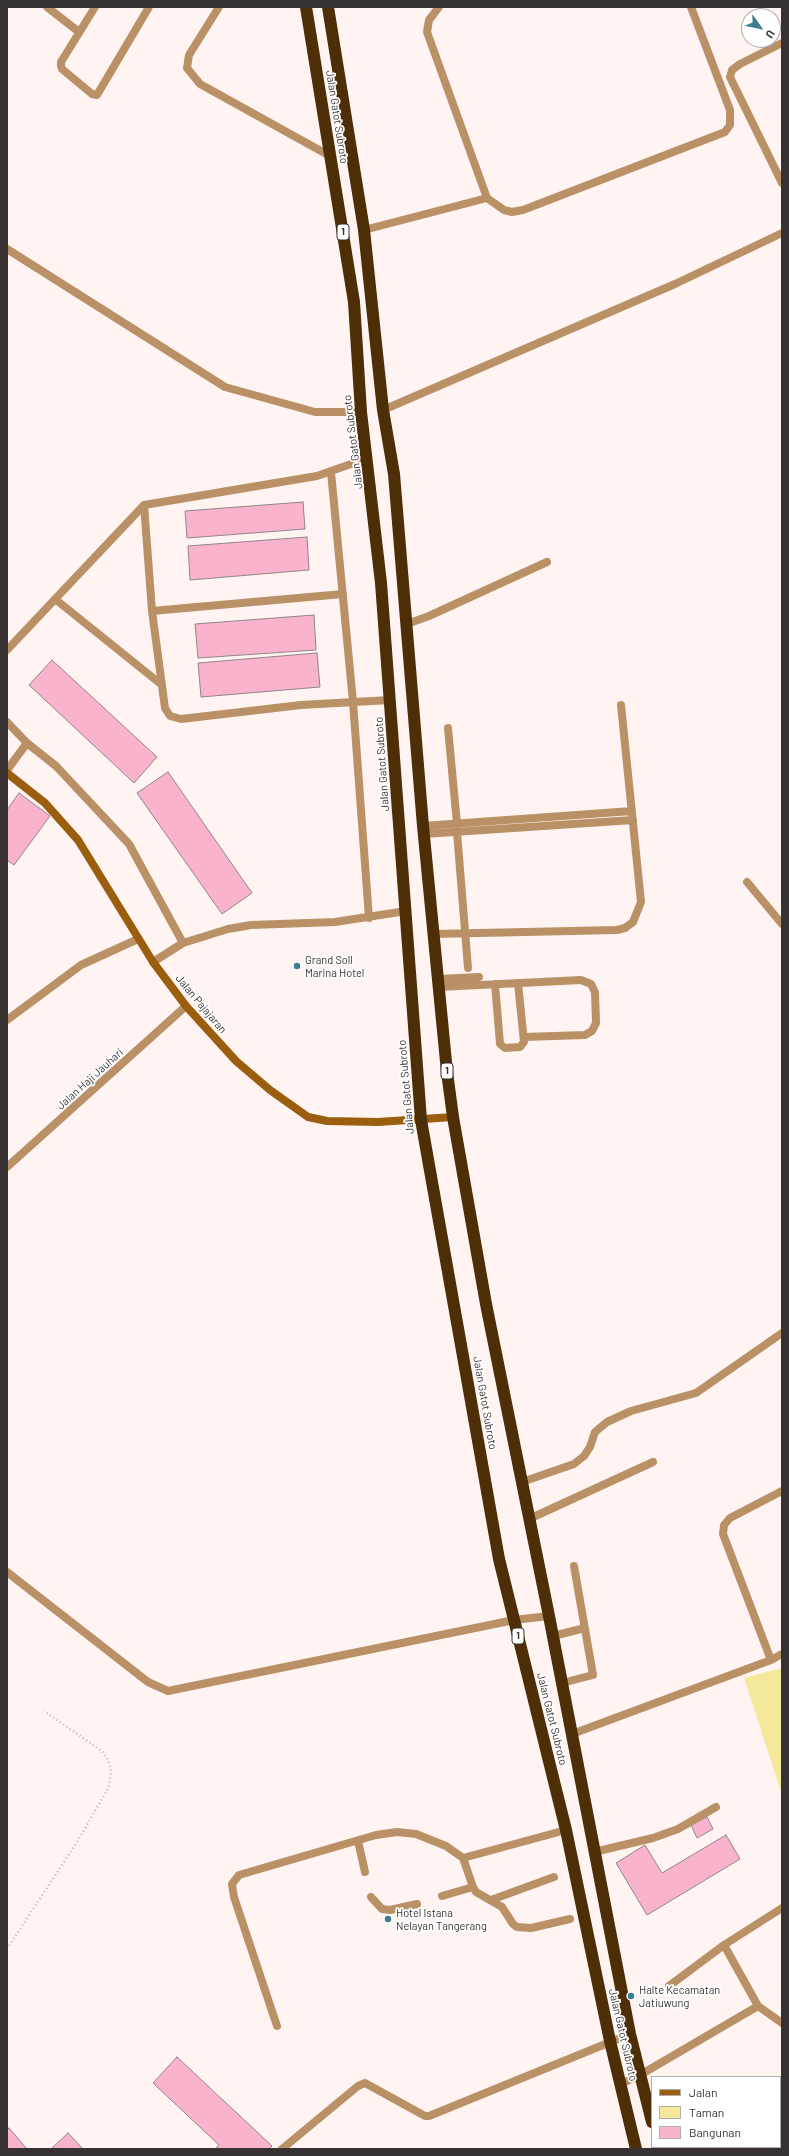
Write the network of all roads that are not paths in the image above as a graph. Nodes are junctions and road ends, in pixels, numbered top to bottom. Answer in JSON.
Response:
{"nodes":[{"id":1,"x":47,"y":7,"type":"edge"},
{"id":2,"x":95,"y":7,"type":"edge"},
{"id":3,"x":149,"y":7,"type":"edge"},
{"id":4,"x":219,"y":7,"type":"edge"},
{"id":5,"x":306,"y":7,"type":"edge"},
{"id":6,"x":328,"y":7,"type":"edge"},
{"id":7,"x":439,"y":7,"type":"edge"},
{"id":8,"x":691,"y":7,"type":"edge"},
{"id":9,"x":79,"y":32,"type":"junction"},
{"id":10,"x":782,"y":43,"type":"edge"},
{"id":11,"x":350,"y":153,"type":"junction"},
{"id":12,"x":330,"y":156,"type":"junction"},
{"id":13,"x":782,"y":184,"type":"edge"},
{"id":14,"x":487,"y":198,"type":"junction"},
{"id":15,"x":364,"y":230,"type":"junction"},
{"id":16,"x":782,"y":233,"type":"edge"},
{"id":17,"x":7,"y":249,"type":"edge"},
{"id":18,"x":384,"y":410,"type":"junction"},
{"id":19,"x":361,"y":412,"type":"junction"},
{"id":20,"x":368,"y":458,"type":"junction"},
{"id":21,"x":331,"y":472,"type":"junction"},
{"id":22,"x":144,"y":505,"type":"junction"},
{"id":23,"x":547,"y":562,"type":"dead end"},
{"id":24,"x":343,"y":594,"type":"junction"},
{"id":25,"x":55,"y":599,"type":"junction"},
{"id":26,"x":152,"y":611,"type":"junction"},
{"id":27,"x":407,"y":624,"type":"junction"},
{"id":28,"x":7,"y":650,"type":"edge"},
{"id":29,"x":162,"y":685,"type":"junction"},
{"id":30,"x":390,"y":700,"type":"junction"},
{"id":31,"x":353,"y":702,"type":"junction"},
{"id":32,"x":621,"y":705,"type":"dead end"},
{"id":33,"x":7,"y":722,"type":"edge"},
{"id":34,"x":448,"y":728,"type":"dead end"},
{"id":35,"x":27,"y":743,"type":"junction"},
{"id":36,"x":7,"y":770,"type":"edge"},
{"id":37,"x":7,"y":773,"type":"edge"},
{"id":38,"x":632,"y":810,"type":"junction"},
{"id":39,"x":633,"y":820,"type":"junction"},
{"id":40,"x":457,"y":828,"type":"junction"},
{"id":41,"x":423,"y":830,"type":"junction"},
{"id":42,"x":747,"y":882,"type":"dead end"},
{"id":43,"x":406,"y":911,"type":"junction"},
{"id":44,"x":369,"y":918,"type":"junction"},
{"id":45,"x":782,"y":924,"type":"edge"},
{"id":46,"x":466,"y":933,"type":"junction"},
{"id":47,"x":433,"y":934,"type":"junction"},
{"id":48,"x":138,"y":939,"type":"junction"},
{"id":49,"x":183,"y":943,"type":"junction"},
{"id":50,"x":153,"y":962,"type":"junction"},
{"id":51,"x":468,"y":968,"type":"dead end"},
{"id":52,"x":479,"y":977,"type":"dead end"},
{"id":53,"x":439,"y":983,"type":"junction"},
{"id":54,"x":518,"y":983,"type":"junction"},
{"id":55,"x":494,"y":984,"type":"junction"},
{"id":56,"x":186,"y":1006,"type":"junction"},
{"id":57,"x":7,"y":1020,"type":"edge"},
{"id":58,"x":524,"y":1036,"type":"junction"},
{"id":59,"x":453,"y":1117,"type":"junction"},
{"id":60,"x":421,"y":1120,"type":"junction"},
{"id":61,"x":7,"y":1167,"type":"edge"},
{"id":62,"x":782,"y":1333,"type":"edge"},
{"id":63,"x":653,"y":1462,"type":"dead end"},
{"id":64,"x":522,"y":1482,"type":"junction"},
{"id":65,"x":782,"y":1492,"type":"edge"},
{"id":66,"x":529,"y":1519,"type":"junction"},
{"id":67,"x":574,"y":1566,"type":"dead end"},
{"id":68,"x":7,"y":1572,"type":"edge"},
{"id":69,"x":549,"y":1616,"type":"junction"},
{"id":70,"x":514,"y":1620,"type":"junction"},
{"id":71,"x":585,"y":1628,"type":"junction"},
{"id":72,"x":553,"y":1636,"type":"junction"},
{"id":73,"x":782,"y":1654,"type":"edge"},
{"id":74,"x":771,"y":1660,"type":"junction"},
{"id":75,"x":562,"y":1683,"type":"junction"},
{"id":76,"x":572,"y":1734,"type":"junction"},
{"id":77,"x":716,"y":1807,"type":"dead end"},
{"id":78,"x":566,"y":1830,"type":"junction"},
{"id":79,"x":358,"y":1841,"type":"junction"},
{"id":80,"x":594,"y":1852,"type":"junction"},
{"id":81,"x":464,"y":1858,"type":"junction"},
{"id":82,"x":365,"y":1872,"type":"dead end"},
{"id":83,"x":554,"y":1877,"type":"dead end"},
{"id":84,"x":472,"y":1887,"type":"junction"},
{"id":85,"x":442,"y":1896,"type":"dead end"},
{"id":86,"x":371,"y":1897,"type":"dead end"},
{"id":87,"x":491,"y":1900,"type":"junction"},
{"id":88,"x":417,"y":1904,"type":"dead end"},
{"id":89,"x":782,"y":1908,"type":"edge"},
{"id":90,"x":570,"y":1919,"type":"dead end"},
{"id":91,"x":724,"y":1945,"type":"junction"},
{"id":92,"x":669,"y":1986,"type":"dead end"},
{"id":93,"x":758,"y":2006,"type":"junction"},
{"id":94,"x":782,"y":2023,"type":"edge"},
{"id":95,"x":277,"y":2026,"type":"dead end"},
{"id":96,"x":630,"y":2034,"type":"junction"},
{"id":97,"x":610,"y":2041,"type":"junction"},
{"id":98,"x":640,"y":2075,"type":"junction"},
{"id":99,"x":621,"y":2084,"type":"junction"},
{"id":100,"x":648,"y":2089,"type":"edge"},
{"id":101,"x":651,"y":2114,"type":"edge"},
{"id":102,"x":283,"y":2149,"type":"edge"},
{"id":103,"x":636,"y":2149,"type":"edge"}],
"edges":[{"from":1,"to":9,"type":"street"},
{"from":2,"to":9,"type":"street"},
{"from":3,"to":9,"type":"street"},
{"from":4,"to":12,"type":"street"},
{"from":5,"to":12,"type":"highway","name":"Jalan Gatot Subroto","number":"1"},
{"from":6,"to":11,"type":"highway","name":"Jalan Gatot Subroto","number":"1"},
{"from":7,"to":14,"type":"street"},
{"from":8,"to":14,"type":"street"},
{"from":10,"to":13,"type":"street"},
{"from":11,"to":12,"type":"highway"},
{"from":11,"to":15,"type":"highway","name":"Jalan Gatot Subroto","number":"1"},
{"from":12,"to":19,"type":"highway","name":"Jalan Gatot Subroto","number":"1"},
{"from":14,"to":15,"type":"street"},
{"from":15,"to":18,"type":"highway","name":"Jalan Gatot Subroto","number":"1"},
{"from":16,"to":18,"type":"street"},
{"from":17,"to":19,"type":"street"},
{"from":18,"to":19,"type":"highway"},
{"from":18,"to":27,"type":"highway","name":"Jalan Gatot Subroto","number":"1"},
{"from":19,"to":20,"type":"highway","name":"Jalan Gatot Subroto","number":"1"},
{"from":20,"to":21,"type":"street"},
{"from":20,"to":30,"type":"highway","name":"Jalan Gatot Subroto","number":"1"},
{"from":21,"to":22,"type":"street"},
{"from":21,"to":24,"type":"street"},
{"from":22,"to":25,"type":"street"},
{"from":22,"to":26,"type":"street"},
{"from":23,"to":27,"type":"street"},
{"from":24,"to":26,"type":"street"},
{"from":24,"to":31,"type":"street"},
{"from":25,"to":28,"type":"street"},
{"from":25,"to":29,"type":"street"},
{"from":26,"to":29,"type":"street"},
{"from":27,"to":41,"type":"highway","name":"Jalan Gatot Subroto","number":"1"},
{"from":29,"to":31,"type":"street"},
{"from":30,"to":31,"type":"street"},
{"from":30,"to":43,"type":"highway","name":"Jalan Gatot Subroto","number":"1"},
{"from":31,"to":44,"type":"street"},
{"from":32,"to":38,"type":"street"},
{"from":33,"to":35,"type":"street"},
{"from":34,"to":40,"type":"street"},
{"from":35,"to":36,"type":"street"},
{"from":35,"to":49,"type":"street"},
{"from":37,"to":48,"type":"main road","name":"Jalan Pajajaran"},
{"from":38,"to":39,"type":"street"},
{"from":38,"to":40,"type":"street"},
{"from":39,"to":40,"type":"street"},
{"from":39,"to":46,"type":"street"},
{"from":40,"to":41,"type":"street"},
{"from":40,"to":46,"type":"street"},
{"from":41,"to":47,"type":"highway","name":"Jalan Gatot Subroto","number":"1"},
{"from":42,"to":45,"type":"street"},
{"from":43,"to":44,"type":"street"},
{"from":43,"to":60,"type":"highway","name":"Jalan Gatot Subroto","number":"1"},
{"from":44,"to":49,"type":"street"},
{"from":46,"to":47,"type":"street"},
{"from":46,"to":51,"type":"street"},
{"from":47,"to":53,"type":"highway","name":"Jalan Gatot Subroto","number":"1"},
{"from":48,"to":50,"type":"main road","name":"Jalan Pajajaran"},
{"from":48,"to":57,"type":"street"},
{"from":49,"to":50,"type":"street"},
{"from":50,"to":56,"type":"main road","name":"Jalan Pajajaran"},
{"from":52,"to":53,"type":"street"},
{"from":53,"to":55,"type":"street"},
{"from":53,"to":59,"type":"highway","name":"Jalan Gatot Subroto","number":"1"},
{"from":54,"to":55,"type":"street"},
{"from":54,"to":58,"type":"street"},
{"from":54,"to":58,"type":"street"},
{"from":55,"to":58,"type":"street"},
{"from":56,"to":60,"type":"main road","name":"Jalan Pajajaran"},
{"from":56,"to":61,"type":"street","name":"Jalan Haji Jauhari"},
{"from":59,"to":60,"type":"main road","name":"Jalan Pajajaran"},
{"from":59,"to":64,"type":"highway","name":"Jalan Gatot Subroto","number":"1"},
{"from":60,"to":70,"type":"highway","name":"Jalan Gatot Subroto","number":"1"},
{"from":62,"to":64,"type":"street"},
{"from":63,"to":66,"type":"street"},
{"from":64,"to":66,"type":"highway","name":"Jalan Gatot Subroto","number":"1"},
{"from":65,"to":74,"type":"street"},
{"from":66,"to":69,"type":"highway","name":"Jalan Gatot Subroto","number":"1"},
{"from":67,"to":71,"type":"street"},
{"from":68,"to":70,"type":"street"},
{"from":69,"to":70,"type":"street"},
{"from":69,"to":72,"type":"highway","name":"Jalan Gatot Subroto","number":"1"},
{"from":70,"to":78,"type":"highway","name":"Jalan Gatot Subroto","number":"1"},
{"from":71,"to":72,"type":"street"},
{"from":71,"to":75,"type":"street"},
{"from":72,"to":75,"type":"highway","name":"Jalan Gatot Subroto","number":"1"},
{"from":73,"to":74,"type":"street"},
{"from":74,"to":76,"type":"street"},
{"from":75,"to":76,"type":"highway","name":"Jalan Gatot Subroto","number":"1"},
{"from":76,"to":80,"type":"highway","name":"Jalan Gatot Subroto","number":"1"},
{"from":77,"to":80,"type":"street"},
{"from":78,"to":81,"type":"street"},
{"from":78,"to":97,"type":"highway","name":"Jalan Gatot Subroto","number":"1"},
{"from":79,"to":81,"type":"street"},
{"from":79,"to":82,"type":"street"},
{"from":79,"to":95,"type":"street"},
{"from":80,"to":96,"type":"highway","name":"Jalan Gatot Subroto","number":"1"},
{"from":81,"to":84,"type":"street"},
{"from":83,"to":87,"type":"street"},
{"from":84,"to":85,"type":"street"},
{"from":84,"to":87,"type":"street"},
{"from":86,"to":88,"type":"street"},
{"from":87,"to":90,"type":"street"},
{"from":89,"to":91,"type":"street"},
{"from":91,"to":92,"type":"street"},
{"from":91,"to":93,"type":"street"},
{"from":93,"to":94,"type":"street"},
{"from":93,"to":98,"type":"street"},
{"from":96,"to":97,"type":"street"},
{"from":96,"to":98,"type":"highway","name":"Jalan Gatot Subroto","number":"1"},
{"from":97,"to":99,"type":"highway","name":"Jalan Gatot Subroto","number":"1"},
{"from":97,"to":102,"type":"street"},
{"from":98,"to":99,"type":"street"},
{"from":98,"to":100,"type":"highway","name":"Jalan Gatot Subroto","number":"1"},
{"from":99,"to":103,"type":"highway","name":"Jalan Gatot Subroto","number":"1"},
{"from":100,"to":101,"type":"highway","name":"Jalan Gatot Subroto","number":"1"}]}
